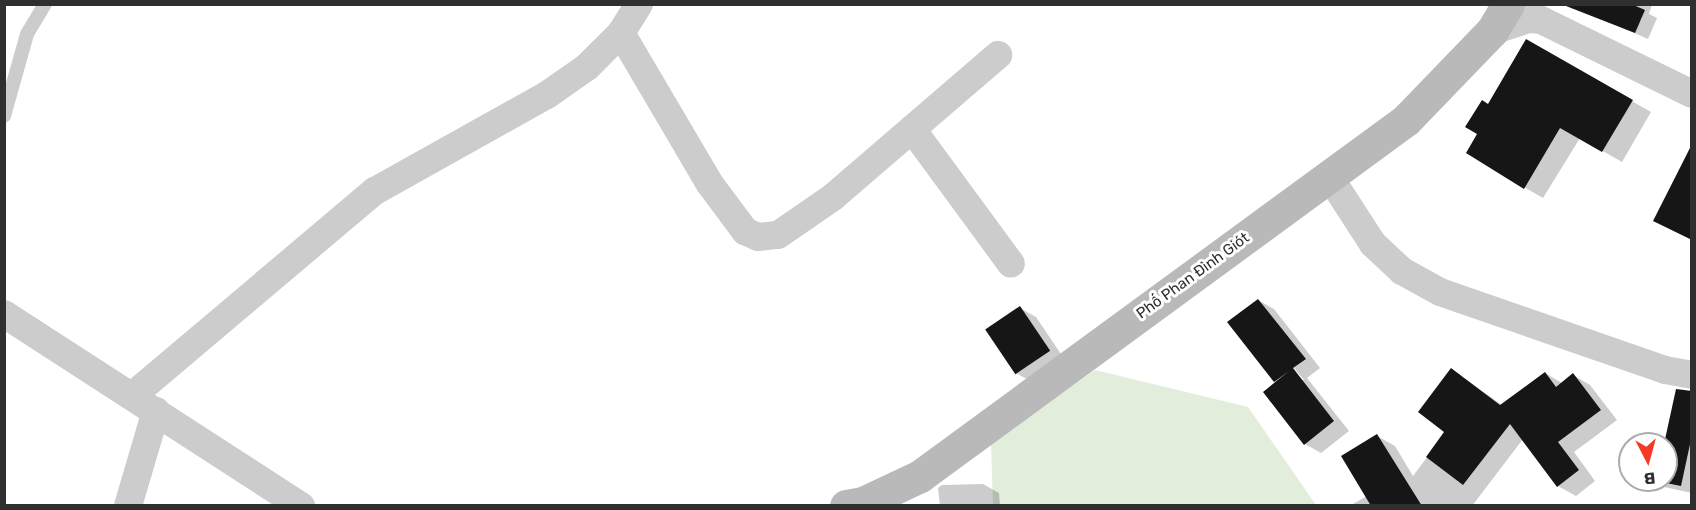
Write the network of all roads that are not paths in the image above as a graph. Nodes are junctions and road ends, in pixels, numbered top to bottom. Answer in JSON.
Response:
{"nodes":[{"id":1,"x":45,"y":4,"type":"edge"},
{"id":2,"x":639,"y":4,"type":"edge"},
{"id":3,"x":1500,"y":18,"type":"edge"},
{"id":4,"x":621,"y":33,"type":"junction"},
{"id":5,"x":998,"y":55,"type":"dead end"},
{"id":6,"x":1692,"y":94,"type":"edge"},
{"id":7,"x":4,"y":116,"type":"edge"},
{"id":8,"x":912,"y":129,"type":"junction"},
{"id":9,"x":1329,"y":176,"type":"junction"},
{"id":10,"x":1011,"y":264,"type":"dead end"},
{"id":11,"x":4,"y":314,"type":"edge"},
{"id":12,"x":1692,"y":375,"type":"edge"},
{"id":13,"x":132,"y":396,"type":"junction"},
{"id":14,"x":156,"y":411,"type":"junction"},
{"id":15,"x":128,"y":506,"type":"edge"},
{"id":16,"x":301,"y":506,"type":"edge"},
{"id":17,"x":846,"y":506,"type":"edge"}],
"edges":[{"from":1,"to":7,"type":"lane"},
{"from":2,"to":4,"type":"street"},
{"from":3,"to":6,"type":"street"},
{"from":3,"to":9,"type":"street","name":"Phố Phan Đình Giót"},
{"from":4,"to":8,"type":"street"},
{"from":4,"to":13,"type":"street"},
{"from":5,"to":8,"type":"street"},
{"from":8,"to":10,"type":"street"},
{"from":9,"to":12,"type":"street"},
{"from":9,"to":17,"type":"street","name":"Phố Phan Đình Giót"},
{"from":11,"to":13,"type":"street"},
{"from":13,"to":14,"type":"street"},
{"from":14,"to":15,"type":"street"},
{"from":14,"to":16,"type":"street"}]}
